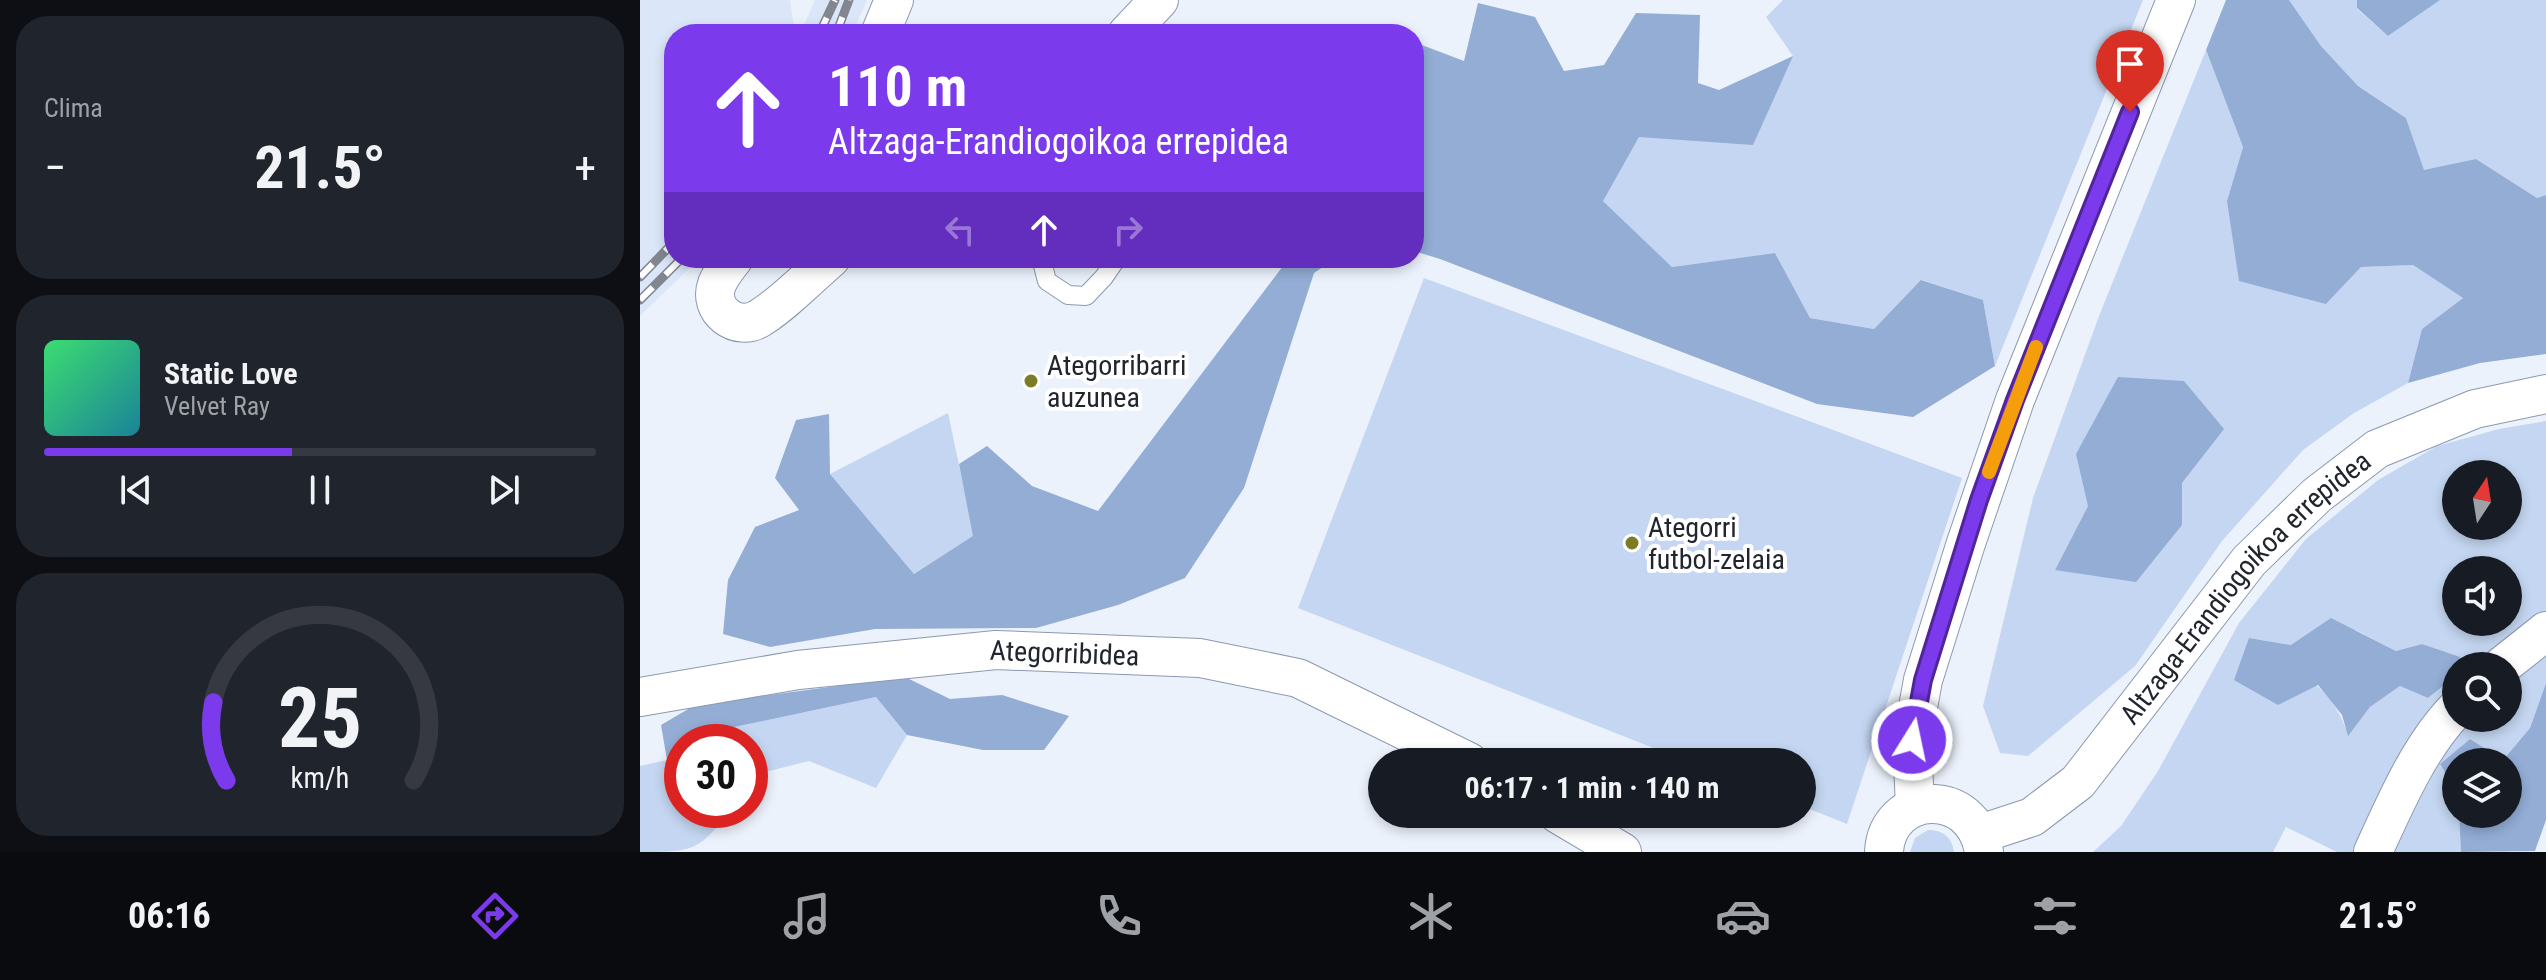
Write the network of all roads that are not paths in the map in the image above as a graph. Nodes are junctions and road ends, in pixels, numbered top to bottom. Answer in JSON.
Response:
{"nodes":[{"id":1,"x":894,"y":0,"type":"edge"},
{"id":2,"x":1159,"y":0,"type":"edge"},
{"id":3,"x":2176,"y":0,"type":"edge"},
{"id":4,"x":884,"y":24,"type":"edge"},
{"id":5,"x":1136,"y":24,"type":"edge"},
{"id":6,"x":728,"y":268,"type":"edge"},
{"id":7,"x":819,"y":268,"type":"edge"},
{"id":8,"x":1044,"y":268,"type":"edge"},
{"id":9,"x":1110,"y":268,"type":"edge"},
{"id":10,"x":2546,"y":394,"type":"edge"},
{"id":11,"x":2546,"y":631,"type":"edge"},
{"id":12,"x":2520,"y":652,"type":"edge"},
{"id":13,"x":640,"y":697,"type":"edge"},
{"id":14,"x":2442,"y":725,"type":"edge"},
{"id":15,"x":1440,"y":748,"type":"edge"},
{"id":16,"x":1915,"y":807,"type":"junction"},
{"id":17,"x":1582,"y":828,"type":"edge"},
{"id":18,"x":1982,"y":843,"type":"edge"},
{"id":19,"x":1622,"y":852,"type":"edge"},
{"id":20,"x":1884,"y":852,"type":"edge"},
{"id":21,"x":2373,"y":852,"type":"edge"}],
"edges":[{"from":1,"to":4,"type":"street"},
{"from":2,"to":5,"type":"street"},
{"from":3,"to":16,"type":"street"},
{"from":6,"to":7,"type":"street"},
{"from":8,"to":9,"type":"lane"},
{"from":10,"to":18,"type":"street","name":"Altzaga-Erandiogoikoa errepidea"},
{"from":11,"to":12,"type":"street"},
{"from":13,"to":15,"type":"street","name":"Ategorribidea"},
{"from":14,"to":21,"type":"street"},
{"from":16,"to":18,"type":"street"},
{"from":16,"to":20,"type":"street"},
{"from":17,"to":19,"type":"street"}]}
